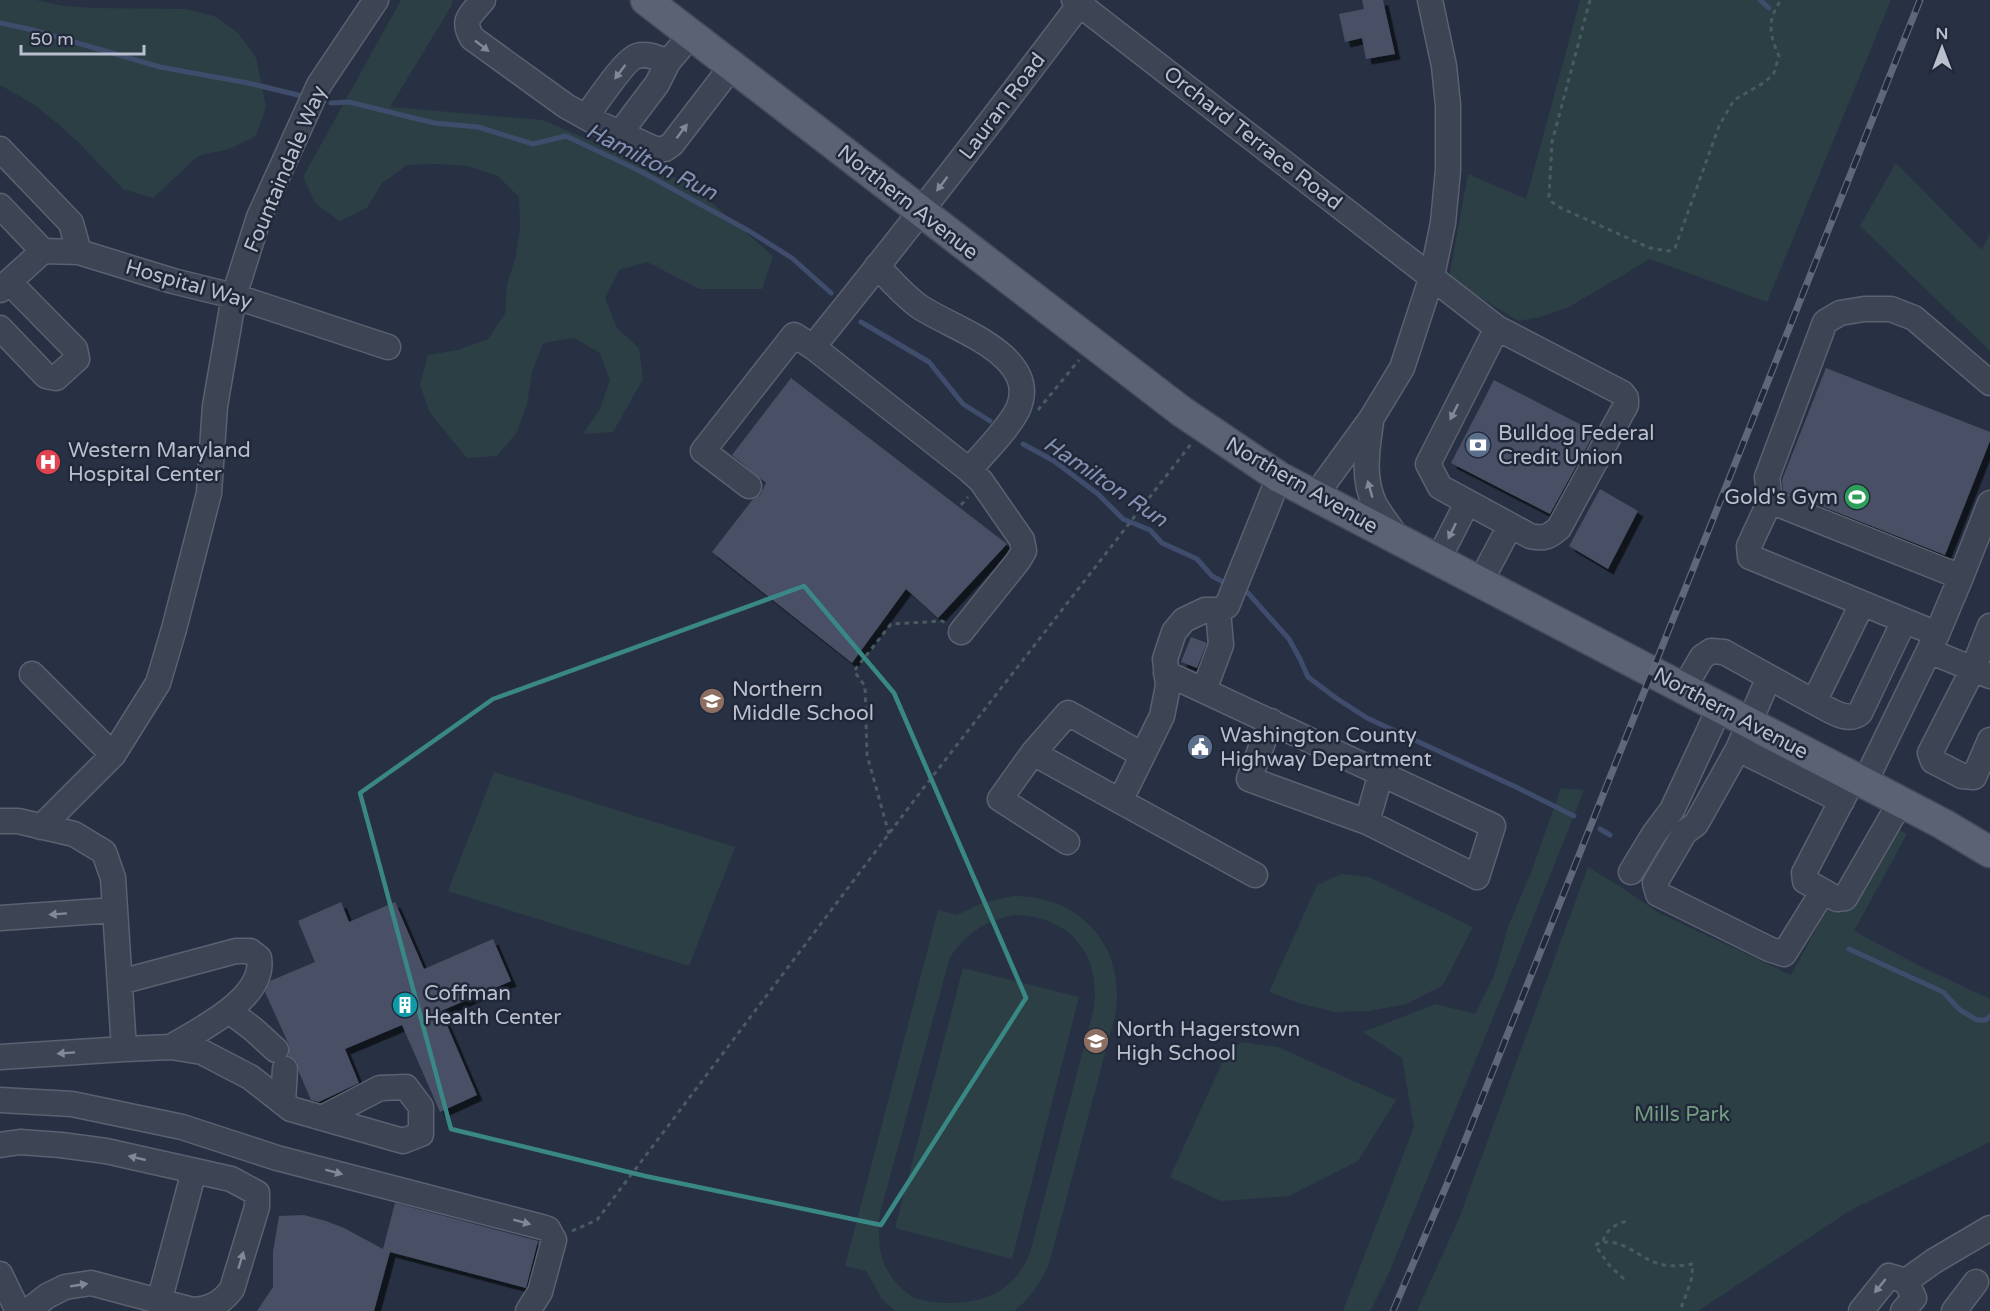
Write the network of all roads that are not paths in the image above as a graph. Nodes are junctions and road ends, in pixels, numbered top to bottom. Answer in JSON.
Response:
{"nodes":[{"id":1,"x":376,"y":0,"type":"edge"},
{"id":2,"x":483,"y":0,"type":"edge"},
{"id":3,"x":646,"y":0,"type":"edge"},
{"id":4,"x":1431,"y":0,"type":"edge"},
{"id":5,"x":1079,"y":1,"type":"edge"},
{"id":6,"x":691,"y":35,"type":"junction"},
{"id":7,"x":668,"y":62,"type":"junction"},
{"id":8,"x":732,"y":66,"type":"junction"},
{"id":9,"x":586,"y":117,"type":"junction"},
{"id":10,"x":620,"y":133,"type":"junction"},
{"id":11,"x":0,"y":149,"type":"edge"},
{"id":12,"x":0,"y":206,"type":"edge"},
{"id":13,"x":921,"y":212,"type":"junction"},
{"id":14,"x":43,"y":251,"type":"junction"},
{"id":15,"x":80,"y":252,"type":"junction"},
{"id":16,"x":877,"y":266,"type":"junction"},
{"id":17,"x":1432,"y":276,"type":"junction"},
{"id":18,"x":6,"y":279,"type":"edge"},
{"id":19,"x":234,"y":296,"type":"junction"},
{"id":20,"x":0,"y":328,"type":"edge"},
{"id":21,"x":1497,"y":328,"type":"junction"},
{"id":22,"x":813,"y":346,"type":"junction"},
{"id":23,"x":388,"y":347,"type":"dead end"},
{"id":24,"x":1990,"y":383,"type":"edge"},
{"id":25,"x":1371,"y":419,"type":"junction"},
{"id":26,"x":969,"y":470,"type":"junction"},
{"id":27,"x":1279,"y":477,"type":"junction"},
{"id":28,"x":749,"y":486,"type":"dead end"},
{"id":29,"x":1315,"y":496,"type":"junction"},
{"id":30,"x":1770,"y":501,"type":"junction"},
{"id":31,"x":1467,"y":503,"type":"junction"},
{"id":32,"x":1990,"y":503,"type":"edge"},
{"id":33,"x":1510,"y":526,"type":"junction"},
{"id":34,"x":1399,"y":540,"type":"junction"},
{"id":35,"x":1438,"y":560,"type":"junction"},
{"id":36,"x":1961,"y":577,"type":"junction"},
{"id":37,"x":1480,"y":582,"type":"junction"},
{"id":38,"x":1862,"y":604,"type":"junction"},
{"id":39,"x":1218,"y":610,"type":"junction"},
{"id":40,"x":1904,"y":621,"type":"junction"},
{"id":41,"x":1990,"y":626,"type":"edge"},
{"id":42,"x":960,"y":632,"type":"road end"},
{"id":43,"x":1933,"y":643,"type":"junction"},
{"id":44,"x":1981,"y":672,"type":"edge"},
{"id":45,"x":1166,"y":673,"type":"junction"},
{"id":46,"x":32,"y":674,"type":"dead end"},
{"id":47,"x":1769,"y":677,"type":"junction"},
{"id":48,"x":1684,"y":688,"type":"junction"},
{"id":49,"x":1204,"y":690,"type":"junction"},
{"id":50,"x":1814,"y":702,"type":"junction"},
{"id":51,"x":1720,"y":707,"type":"junction"},
{"id":52,"x":1271,"y":721,"type":"junction"},
{"id":53,"x":1743,"y":735,"type":"junction"},
{"id":54,"x":1990,"y":740,"type":"edge"},
{"id":55,"x":1033,"y":753,"type":"junction"},
{"id":56,"x":1142,"y":754,"type":"junction"},
{"id":57,"x":113,"y":755,"type":"junction"},
{"id":58,"x":1381,"y":773,"type":"junction"},
{"id":59,"x":1854,"y":787,"type":"junction"},
{"id":60,"x":1120,"y":801,"type":"junction"},
{"id":61,"x":1901,"y":801,"type":"junction"},
{"id":62,"x":0,"y":821,"type":"edge"},
{"id":63,"x":1366,"y":822,"type":"junction"},
{"id":64,"x":41,"y":827,"type":"junction"},
{"id":65,"x":1067,"y":843,"type":"dead end"},
{"id":66,"x":1990,"y":852,"type":"edge"},
{"id":67,"x":1631,"y":872,"type":"dead end"},
{"id":68,"x":1255,"y":875,"type":"dead end"},
{"id":69,"x":1823,"y":891,"type":"junction"},
{"id":70,"x":115,"y":910,"type":"junction"},
{"id":71,"x":0,"y":918,"type":"edge"},
{"id":72,"x":120,"y":982,"type":"junction"},
{"id":73,"x":229,"y":1011,"type":"junction"},
{"id":74,"x":171,"y":1047,"type":"junction"},
{"id":75,"x":124,"y":1049,"type":"junction"},
{"id":76,"x":0,"y":1057,"type":"edge"},
{"id":77,"x":0,"y":1100,"type":"edge"},
{"id":78,"x":283,"y":1103,"type":"junction"},
{"id":79,"x":322,"y":1118,"type":"dead end"},
{"id":80,"x":0,"y":1145,"type":"edge"},
{"id":81,"x":277,"y":1158,"type":"junction"},
{"id":82,"x":194,"y":1171,"type":"junction"},
{"id":83,"x":257,"y":1193,"type":"junction"},
{"id":84,"x":1990,"y":1228,"type":"edge"},
{"id":85,"x":0,"y":1274,"type":"edge"},
{"id":86,"x":1906,"y":1281,"type":"junction"},
{"id":87,"x":1976,"y":1282,"type":"dead end"},
{"id":88,"x":159,"y":1302,"type":"junction"},
{"id":89,"x":18,"y":1311,"type":"edge"},
{"id":90,"x":28,"y":1311,"type":"edge"},
{"id":91,"x":528,"y":1311,"type":"edge"},
{"id":92,"x":1860,"y":1311,"type":"edge"},
{"id":93,"x":1903,"y":1311,"type":"edge"},
{"id":94,"x":1954,"y":1311,"type":"edge"}],
"edges":[{"from":1,"to":19,"type":"street","name":"Fountaindale Way"},
{"from":2,"to":9,"type":"street","one_way":true},
{"from":3,"to":6,"type":"main road","name":"Northern Avenue"},
{"from":4,"to":17,"type":"street"},
{"from":5,"to":13,"type":"street","name":"Lauran Road","one_way":true},
{"from":5,"to":17,"type":"street","name":"Orchard Terrace Road"},
{"from":6,"to":7,"type":"street"},
{"from":6,"to":8,"type":"main road","name":"Northern Avenue"},
{"from":7,"to":9,"type":"street","one_way":true},
{"from":7,"to":10,"type":"street"},
{"from":10,"to":8,"type":"street","one_way":true},
{"from":8,"to":13,"type":"main road","name":"Northern Avenue"},
{"from":9,"to":10,"type":"street"},
{"from":11,"to":15,"type":"street"},
{"from":12,"to":14,"type":"street"},
{"from":13,"to":16,"type":"street","name":"Lauran Road"},
{"from":13,"to":27,"type":"main road","name":"Northern Avenue"},
{"from":14,"to":15,"type":"street","name":"Hospital Way"},
{"from":14,"to":18,"type":"street"},
{"from":15,"to":19,"type":"street","name":"Hospital Way"},
{"from":16,"to":22,"type":"street","name":"Lauran Road"},
{"from":16,"to":26,"type":"street"},
{"from":17,"to":21,"type":"street","name":"Orchard Terrace Road"},
{"from":17,"to":25,"type":"street"},
{"from":18,"to":20,"type":"street"},
{"from":19,"to":23,"type":"street","name":"Hospital Way"},
{"from":19,"to":57,"type":"street","name":"Fountaindale Way"},
{"from":21,"to":31,"type":"street","one_way":true},
{"from":21,"to":33,"type":"street","name":"Orchard Terrace Road"},
{"from":22,"to":26,"type":"street"},
{"from":22,"to":28,"type":"street"},
{"from":24,"to":30,"type":"street"},
{"from":25,"to":29,"type":"street"},
{"from":34,"to":25,"type":"street","one_way":true},
{"from":26,"to":42,"type":"street"},
{"from":27,"to":29,"type":"main road","name":"Northern Avenue"},
{"from":27,"to":39,"type":"street"},
{"from":29,"to":34,"type":"main road","name":"Northern Avenue"},
{"from":30,"to":36,"type":"street"},
{"from":30,"to":38,"type":"street"},
{"from":31,"to":33,"type":"street"},
{"from":31,"to":35,"type":"street","one_way":true},
{"from":32,"to":36,"type":"street"},
{"from":33,"to":37,"type":"street"},
{"from":34,"to":35,"type":"main road","name":"Northern Avenue"},
{"from":35,"to":37,"type":"main road","name":"Northern Avenue"},
{"from":36,"to":43,"type":"street"},
{"from":37,"to":48,"type":"main road","name":"Northern Avenue"},
{"from":38,"to":40,"type":"street"},
{"from":38,"to":50,"type":"street"},
{"from":39,"to":45,"type":"street"},
{"from":39,"to":49,"type":"street"},
{"from":40,"to":43,"type":"street"},
{"from":40,"to":50,"type":"street"},
{"from":41,"to":44,"type":"street"},
{"from":43,"to":44,"type":"street"},
{"from":43,"to":59,"type":"street"},
{"from":44,"to":54,"type":"street"},
{"from":45,"to":49,"type":"street"},
{"from":45,"to":56,"type":"street"},
{"from":46,"to":57,"type":"street"},
{"from":47,"to":48,"type":"street"},
{"from":47,"to":50,"type":"street"},
{"from":47,"to":53,"type":"street"},
{"from":48,"to":51,"type":"main road","name":"Northern Avenue"},
{"from":49,"to":52,"type":"street"},
{"from":51,"to":53,"type":"main road","name":"Northern Avenue"},
{"from":51,"to":67,"type":"street"},
{"from":52,"to":58,"type":"street"},
{"from":52,"to":63,"type":"street"},
{"from":53,"to":59,"type":"main road","name":"Northern Avenue"},
{"from":53,"to":69,"type":"street"},
{"from":55,"to":56,"type":"street"},
{"from":55,"to":60,"type":"street"},
{"from":55,"to":65,"type":"street"},
{"from":56,"to":60,"type":"street"},
{"from":57,"to":64,"type":"street","name":"Fountaindale Way"},
{"from":58,"to":63,"type":"street"},
{"from":58,"to":63,"type":"street"},
{"from":59,"to":61,"type":"main road","name":"Northern Avenue"},
{"from":59,"to":69,"type":"street"},
{"from":60,"to":68,"type":"street"},
{"from":61,"to":66,"type":"main road","name":"Northern Avenue"},
{"from":61,"to":69,"type":"street"},
{"from":62,"to":64,"type":"street"},
{"from":64,"to":70,"type":"street"},
{"from":70,"to":71,"type":"street","one_way":true},
{"from":70,"to":72,"type":"street"},
{"from":72,"to":73,"type":"street"},
{"from":72,"to":75,"type":"street"},
{"from":73,"to":74,"type":"street"},
{"from":73,"to":78,"type":"street"},
{"from":74,"to":75,"type":"street"},
{"from":74,"to":78,"type":"street"},
{"from":75,"to":76,"type":"street","one_way":true},
{"from":77,"to":81,"type":"street"},
{"from":78,"to":79,"type":"street"},
{"from":82,"to":80,"type":"street","one_way":true},
{"from":81,"to":83,"type":"street"},
{"from":81,"to":91,"type":"street","one_way":true},
{"from":82,"to":83,"type":"street"},
{"from":82,"to":88,"type":"street"},
{"from":88,"to":83,"type":"street","one_way":true},
{"from":84,"to":86,"type":"street"},
{"from":85,"to":89,"type":"street"},
{"from":86,"to":92,"type":"street","one_way":true},
{"from":86,"to":93,"type":"street"},
{"from":87,"to":94,"type":"street"},
{"from":90,"to":88,"type":"street","one_way":true}]}
